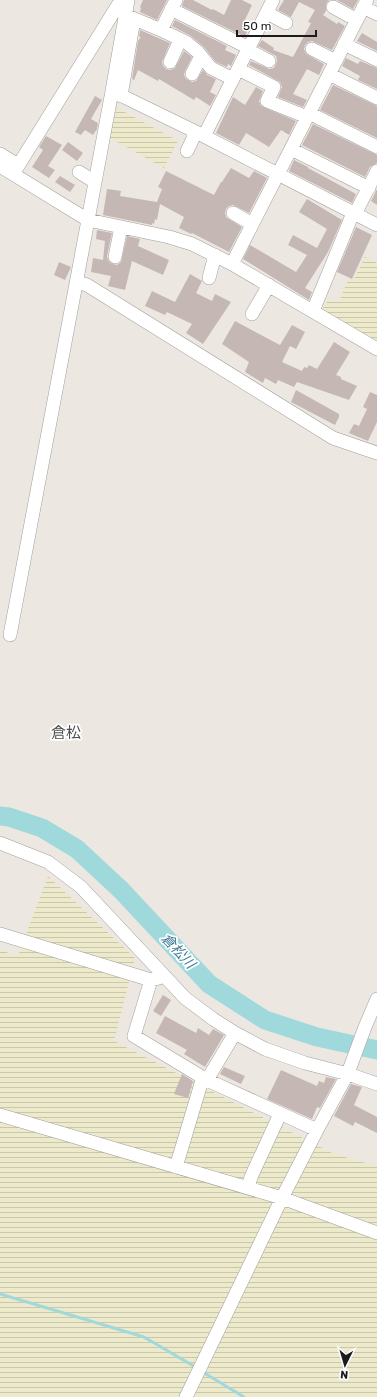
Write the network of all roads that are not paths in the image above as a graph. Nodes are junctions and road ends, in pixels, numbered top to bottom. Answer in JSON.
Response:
{"nodes":[{"id":1,"x":124,"y":0,"type":"edge"},
{"id":2,"x":128,"y":0,"type":"edge"},
{"id":3,"x":273,"y":0,"type":"edge"},
{"id":4,"x":365,"y":3,"type":"edge"},
{"id":5,"x":174,"y":4,"type":"edge"},
{"id":6,"x":333,"y":7,"type":"dead end"},
{"id":7,"x":267,"y":13,"type":"junction"},
{"id":8,"x":377,"y":14,"type":"edge"},
{"id":9,"x":130,"y":17,"type":"junction"},
{"id":10,"x":357,"y":20,"type":"junction"},
{"id":11,"x":286,"y":23,"type":"dead end"},
{"id":12,"x":161,"y":30,"type":"junction"},
{"id":13,"x":180,"y":40,"type":"junction"},
{"id":14,"x":344,"y":44,"type":"junction"},
{"id":15,"x":248,"y":49,"type":"junction"},
{"id":16,"x":312,"y":49,"type":"dead end"},
{"id":17,"x":201,"y":56,"type":"junction"},
{"id":18,"x":269,"y":60,"type":"dead end"},
{"id":19,"x":377,"y":60,"type":"edge"},
{"id":20,"x":336,"y":61,"type":"junction"},
{"id":21,"x":170,"y":62,"type":"dead end"},
{"id":22,"x":192,"y":74,"type":"dead end"},
{"id":23,"x":235,"y":74,"type":"junction"},
{"id":24,"x":329,"y":74,"type":"junction"},
{"id":25,"x":116,"y":94,"type":"junction"},
{"id":26,"x":377,"y":98,"type":"edge"},
{"id":27,"x":308,"y":115,"type":"junction"},
{"id":28,"x":200,"y":134,"type":"junction"},
{"id":29,"x":377,"y":147,"type":"edge"},
{"id":30,"x":291,"y":148,"type":"junction"},
{"id":31,"x":187,"y":151,"type":"dead end"},
{"id":32,"x":0,"y":154,"type":"edge"},
{"id":33,"x":0,"y":166,"type":"edge"},
{"id":34,"x":15,"y":169,"type":"junction"},
{"id":35,"x":78,"y":172,"type":"dead end"},
{"id":36,"x":278,"y":175,"type":"junction"},
{"id":37,"x":374,"y":181,"type":"edge"},
{"id":38,"x":95,"y":182,"type":"junction"},
{"id":39,"x":354,"y":213,"type":"junction"},
{"id":40,"x":233,"y":214,"type":"dead end"},
{"id":41,"x":88,"y":220,"type":"junction"},
{"id":42,"x":252,"y":224,"type":"junction"},
{"id":43,"x":377,"y":225,"type":"edge"},
{"id":44,"x":120,"y":227,"type":"junction"},
{"id":45,"x":215,"y":255,"type":"junction"},
{"id":46,"x":115,"y":257,"type":"dead end"},
{"id":47,"x":232,"y":264,"type":"junction"},
{"id":48,"x":209,"y":278,"type":"dead end"},
{"id":49,"x":77,"y":282,"type":"junction"},
{"id":50,"x":269,"y":285,"type":"junction"},
{"id":51,"x":313,"y":311,"type":"junction"},
{"id":52,"x":252,"y":314,"type":"dead end"},
{"id":53,"x":377,"y":349,"type":"edge"},
{"id":54,"x":377,"y":454,"type":"edge"},
{"id":55,"x":10,"y":635,"type":"dead end"},
{"id":56,"x":0,"y":843,"type":"edge"},
{"id":57,"x":0,"y":934,"type":"edge"},
{"id":58,"x":165,"y":976,"type":"junction"},
{"id":59,"x":151,"y":980,"type":"junction"},
{"id":60,"x":377,"y":999,"type":"edge"},
{"id":61,"x":369,"y":1027,"type":"edge"},
{"id":62,"x":235,"y":1032,"type":"junction"},
{"id":63,"x":348,"y":1073,"type":"junction"},
{"id":64,"x":205,"y":1079,"type":"junction"},
{"id":65,"x":377,"y":1084,"type":"edge"},
{"id":66,"x":280,"y":1114,"type":"junction"},
{"id":67,"x":0,"y":1115,"type":"edge"},
{"id":68,"x":316,"y":1130,"type":"junction"},
{"id":69,"x":176,"y":1167,"type":"junction"},
{"id":70,"x":248,"y":1188,"type":"junction"},
{"id":71,"x":282,"y":1198,"type":"junction"},
{"id":72,"x":377,"y":1232,"type":"edge"},
{"id":73,"x":186,"y":1397,"type":"edge"}],
"edges":[{"from":1,"to":34,"type":"street"},
{"from":2,"to":9,"type":"street"},
{"from":3,"to":7,"type":"street"},
{"from":4,"to":8,"type":"street"},
{"from":4,"to":10,"type":"street"},
{"from":5,"to":12,"type":"street"},
{"from":5,"to":15,"type":"street"},
{"from":6,"to":10,"type":"street"},
{"from":7,"to":11,"type":"street"},
{"from":7,"to":15,"type":"street"},
{"from":9,"to":12,"type":"street"},
{"from":9,"to":25,"type":"street"},
{"from":10,"to":14,"type":"street"},
{"from":12,"to":13,"type":"street"},
{"from":13,"to":17,"type":"street"},
{"from":13,"to":21,"type":"street"},
{"from":14,"to":19,"type":"street"},
{"from":14,"to":20,"type":"street"},
{"from":15,"to":18,"type":"street"},
{"from":15,"to":23,"type":"street"},
{"from":16,"to":20,"type":"street"},
{"from":17,"to":22,"type":"street"},
{"from":17,"to":23,"type":"street"},
{"from":20,"to":24,"type":"street"},
{"from":23,"to":27,"type":"street"},
{"from":23,"to":28,"type":"street"},
{"from":24,"to":26,"type":"street"},
{"from":24,"to":27,"type":"street"},
{"from":25,"to":28,"type":"street"},
{"from":25,"to":38,"type":"street"},
{"from":27,"to":29,"type":"street"},
{"from":27,"to":30,"type":"street"},
{"from":28,"to":31,"type":"street"},
{"from":28,"to":36,"type":"street"},
{"from":30,"to":36,"type":"street"},
{"from":30,"to":37,"type":"street"},
{"from":32,"to":34,"type":"street"},
{"from":33,"to":34,"type":"street"},
{"from":34,"to":41,"type":"street"},
{"from":35,"to":38,"type":"street"},
{"from":36,"to":39,"type":"street"},
{"from":36,"to":42,"type":"street"},
{"from":37,"to":39,"type":"street"},
{"from":38,"to":41,"type":"street"},
{"from":39,"to":43,"type":"street"},
{"from":39,"to":51,"type":"street"},
{"from":40,"to":42,"type":"street"},
{"from":41,"to":44,"type":"street"},
{"from":41,"to":49,"type":"street"},
{"from":42,"to":47,"type":"street"},
{"from":44,"to":45,"type":"street"},
{"from":44,"to":46,"type":"street"},
{"from":45,"to":47,"type":"street"},
{"from":45,"to":48,"type":"street"},
{"from":47,"to":50,"type":"street"},
{"from":49,"to":54,"type":"street"},
{"from":49,"to":55,"type":"street"},
{"from":50,"to":51,"type":"street"},
{"from":50,"to":52,"type":"street"},
{"from":51,"to":53,"type":"street"},
{"from":56,"to":58,"type":"street"},
{"from":57,"to":59,"type":"street"},
{"from":58,"to":59,"type":"street"},
{"from":58,"to":62,"type":"street"},
{"from":59,"to":64,"type":"street"},
{"from":60,"to":61,"type":"street"},
{"from":61,"to":63,"type":"street"},
{"from":62,"to":63,"type":"street"},
{"from":62,"to":64,"type":"street"},
{"from":63,"to":65,"type":"street"},
{"from":63,"to":68,"type":"street"},
{"from":64,"to":66,"type":"street"},
{"from":64,"to":69,"type":"street"},
{"from":66,"to":68,"type":"street"},
{"from":66,"to":70,"type":"street"},
{"from":67,"to":69,"type":"street"},
{"from":68,"to":71,"type":"street"},
{"from":69,"to":70,"type":"street"},
{"from":70,"to":71,"type":"street"},
{"from":71,"to":72,"type":"street"},
{"from":71,"to":73,"type":"street"}]}
